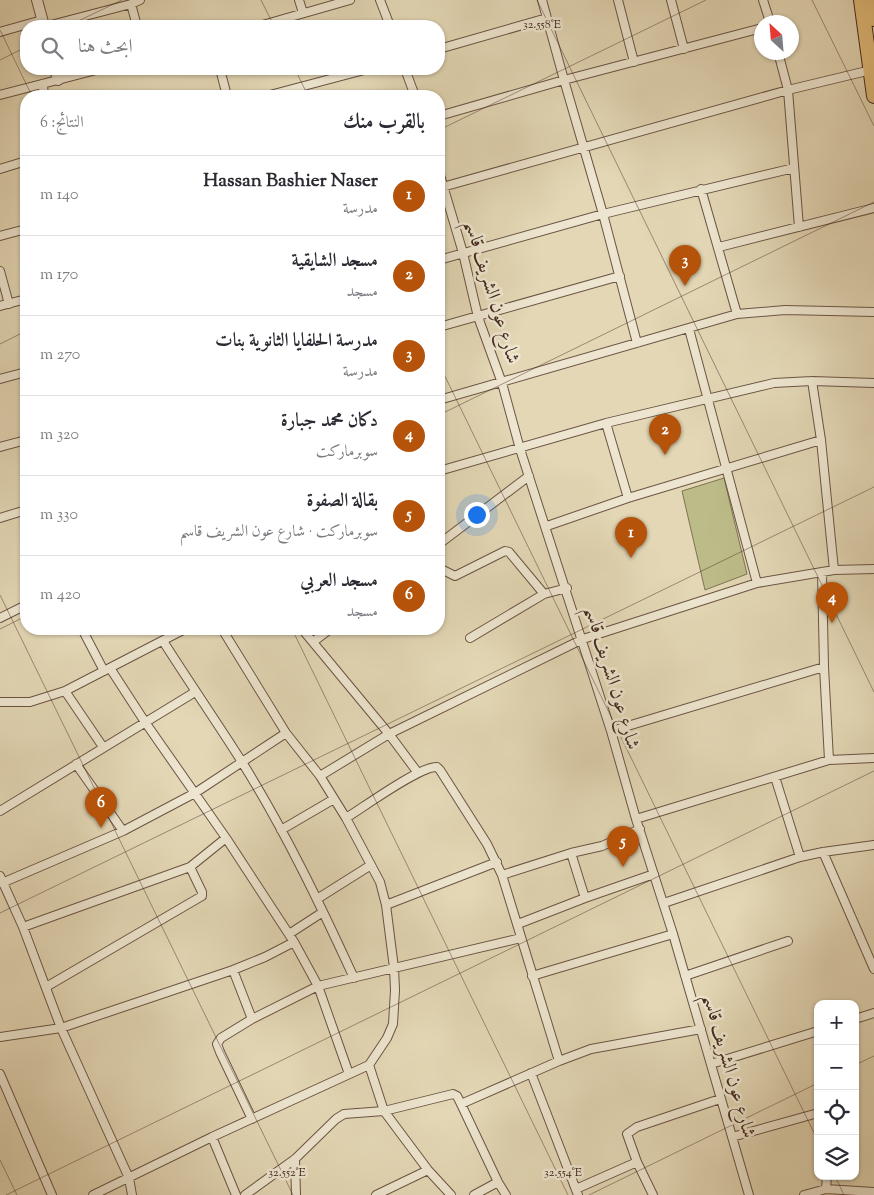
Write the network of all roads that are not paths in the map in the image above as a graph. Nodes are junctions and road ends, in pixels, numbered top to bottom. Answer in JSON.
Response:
{"nodes":[{"id":1,"x":37,"y":0,"type":"edge"},
{"id":2,"x":140,"y":0,"type":"edge"},
{"id":3,"x":299,"y":0,"type":"edge"},
{"id":4,"x":350,"y":0,"type":"edge"},
{"id":5,"x":380,"y":0,"type":"edge"},
{"id":6,"x":542,"y":0,"type":"edge"},
{"id":7,"x":620,"y":0,"type":"edge"},
{"id":8,"x":671,"y":0,"type":"edge"},
{"id":9,"x":763,"y":0,"type":"edge"},
{"id":10,"x":861,"y":0,"type":"edge"},
{"id":11,"x":871,"y":0,"type":"edge"},
{"id":12,"x":131,"y":4,"type":"junction"},
{"id":13,"x":303,"y":13,"type":"junction"},
{"id":14,"x":768,"y":15,"type":"edge"},
{"id":15,"x":547,"y":18,"type":"junction"},
{"id":16,"x":874,"y":19,"type":"edge"},
{"id":17,"x":43,"y":20,"type":"edge"},
{"id":18,"x":61,"y":20,"type":"edge"},
{"id":19,"x":135,"y":20,"type":"edge"},
{"id":20,"x":279,"y":20,"type":"edge"},
{"id":21,"x":388,"y":20,"type":"edge"},
{"id":22,"x":20,"y":28,"type":"edge"},
{"id":23,"x":754,"y":30,"type":"edge"},
{"id":24,"x":0,"y":32,"type":"edge"},
{"id":25,"x":445,"y":47,"type":"edge"},
{"id":26,"x":684,"y":49,"type":"junction"},
{"id":27,"x":780,"y":60,"type":"edge"},
{"id":28,"x":634,"y":62,"type":"junction"},
{"id":29,"x":871,"y":70,"type":"junction"},
{"id":30,"x":57,"y":75,"type":"edge"},
{"id":31,"x":77,"y":75,"type":"edge"},
{"id":32,"x":222,"y":75,"type":"edge"},
{"id":33,"x":345,"y":75,"type":"edge"},
{"id":34,"x":407,"y":75,"type":"edge"},
{"id":35,"x":58,"y":80,"type":"junction"},
{"id":36,"x":564,"y":80,"type":"junction"},
{"id":37,"x":42,"y":84,"type":"junction"},
{"id":38,"x":44,"y":90,"type":"edge"},
{"id":39,"x":225,"y":90,"type":"edge"},
{"id":40,"x":289,"y":90,"type":"edge"},
{"id":41,"x":413,"y":90,"type":"edge"},
{"id":42,"x":788,"y":90,"type":"junction"},
{"id":43,"x":0,"y":95,"type":"edge"},
{"id":44,"x":874,"y":96,"type":"edge"},
{"id":45,"x":445,"y":114,"type":"edge"},
{"id":46,"x":583,"y":148,"type":"junction"},
{"id":47,"x":20,"y":163,"type":"edge"},
{"id":48,"x":794,"y":168,"type":"junction"},
{"id":49,"x":0,"y":169,"type":"edge"},
{"id":50,"x":445,"y":186,"type":"edge"},
{"id":51,"x":701,"y":189,"type":"junction"},
{"id":52,"x":445,"y":199,"type":"edge"},
{"id":53,"x":874,"y":208,"type":"edge"},
{"id":54,"x":603,"y":214,"type":"junction"},
{"id":55,"x":799,"y":227,"type":"junction"},
{"id":56,"x":20,"y":231,"type":"edge"},
{"id":57,"x":0,"y":236,"type":"edge"},
{"id":58,"x":719,"y":248,"type":"junction"},
{"id":59,"x":463,"y":253,"type":"junction"},
{"id":60,"x":445,"y":258,"type":"edge"},
{"id":61,"x":0,"y":271,"type":"edge"},
{"id":62,"x":620,"y":276,"type":"junction"},
{"id":63,"x":20,"y":301,"type":"edge"},
{"id":64,"x":9,"y":304,"type":"junction"},
{"id":65,"x":0,"y":306,"type":"edge"},
{"id":66,"x":874,"y":312,"type":"edge"},
{"id":67,"x":737,"y":314,"type":"junction"},
{"id":68,"x":478,"y":317,"type":"junction"},
{"id":69,"x":445,"y":326,"type":"edge"},
{"id":70,"x":689,"y":329,"type":"junction"},
{"id":71,"x":637,"y":343,"type":"junction"},
{"id":72,"x":20,"y":374,"type":"edge"},
{"id":73,"x":0,"y":379,"type":"edge"},
{"id":74,"x":812,"y":381,"type":"junction"},
{"id":75,"x":502,"y":383,"type":"junction"},
{"id":76,"x":874,"y":383,"type":"edge"},
{"id":77,"x":445,"y":398,"type":"edge"},
{"id":78,"x":707,"y":398,"type":"junction"},
{"id":79,"x":606,"y":423,"type":"junction"},
{"id":80,"x":821,"y":440,"type":"junction"},
{"id":81,"x":20,"y":442,"type":"edge"},
{"id":82,"x":0,"y":447,"type":"edge"},
{"id":83,"x":520,"y":448,"type":"junction"},
{"id":84,"x":726,"y":468,"type":"junction"},
{"id":85,"x":445,"y":470,"type":"edge"},
{"id":86,"x":529,"y":476,"type":"junction"},
{"id":87,"x":628,"y":498,"type":"junction"},
{"id":88,"x":20,"y":513,"type":"edge"},
{"id":89,"x":0,"y":518,"type":"edge"},
{"id":90,"x":546,"y":526,"type":"junction"},
{"id":91,"x":445,"y":539,"type":"edge"},
{"id":92,"x":874,"y":569,"type":"edge"},
{"id":93,"x":834,"y":570,"type":"junction"},
{"id":94,"x":445,"y":571,"type":"edge"},
{"id":95,"x":822,"y":572,"type":"junction"},
{"id":96,"x":758,"y":583,"type":"junction"},
{"id":97,"x":566,"y":588,"type":"junction"},
{"id":98,"x":544,"y":594,"type":"junction"},
{"id":99,"x":20,"y":608,"type":"edge"},
{"id":100,"x":0,"y":618,"type":"edge"},
{"id":101,"x":86,"y":635,"type":"edge"},
{"id":102,"x":174,"y":635,"type":"edge"},
{"id":103,"x":226,"y":635,"type":"edge"},
{"id":104,"x":307,"y":635,"type":"edge"},
{"id":105,"x":322,"y":635,"type":"edge"},
{"id":106,"x":470,"y":638,"type":"dead end"},
{"id":107,"x":583,"y":638,"type":"junction"},
{"id":108,"x":163,"y":641,"type":"junction"},
{"id":109,"x":313,"y":642,"type":"junction"},
{"id":110,"x":824,"y":667,"type":"junction"},
{"id":111,"x":107,"y":670,"type":"junction"},
{"id":112,"x":65,"y":691,"type":"junction"},
{"id":113,"x":195,"y":692,"type":"junction"},
{"id":114,"x":0,"y":702,"type":"edge"},
{"id":115,"x":145,"y":722,"type":"junction"},
{"id":116,"x":611,"y":731,"type":"junction"},
{"id":117,"x":286,"y":733,"type":"junction"},
{"id":118,"x":389,"y":734,"type":"junction"},
{"id":119,"x":102,"y":747,"type":"junction"},
{"id":120,"x":874,"y":758,"type":"edge"},
{"id":121,"x":829,"y":760,"type":"junction"},
{"id":122,"x":242,"y":762,"type":"junction"},
{"id":123,"x":76,"y":764,"type":"junction"},
{"id":124,"x":418,"y":772,"type":"junction"},
{"id":125,"x":320,"y":776,"type":"junction"},
{"id":126,"x":775,"y":777,"type":"junction"},
{"id":127,"x":195,"y":793,"type":"junction"},
{"id":128,"x":334,"y":798,"type":"junction"},
{"id":129,"x":0,"y":811,"type":"edge"},
{"id":130,"x":346,"y":818,"type":"junction"},
{"id":131,"x":636,"y":819,"type":"junction"},
{"id":132,"x":640,"y":829,"type":"junction"},
{"id":133,"x":282,"y":830,"type":"junction"},
{"id":134,"x":123,"y":831,"type":"junction"},
{"id":135,"x":226,"y":838,"type":"junction"},
{"id":136,"x":874,"y":845,"type":"edge"},
{"id":137,"x":823,"y":852,"type":"junction"},
{"id":138,"x":571,"y":853,"type":"junction"},
{"id":139,"x":800,"y":857,"type":"junction"},
{"id":140,"x":497,"y":862,"type":"junction"},
{"id":141,"x":371,"y":865,"type":"junction"},
{"id":142,"x":190,"y":867,"type":"junction"},
{"id":143,"x":654,"y":874,"type":"junction"},
{"id":144,"x":502,"y":875,"type":"junction"},
{"id":145,"x":1,"y":879,"type":"edge"},
{"id":146,"x":585,"y":898,"type":"junction"},
{"id":147,"x":317,"y":899,"type":"junction"},
{"id":148,"x":664,"y":903,"type":"junction"},
{"id":149,"x":386,"y":906,"type":"junction"},
{"id":150,"x":324,"y":912,"type":"junction"},
{"id":151,"x":518,"y":924,"type":"junction"},
{"id":152,"x":23,"y":927,"type":"junction"},
{"id":153,"x":290,"y":934,"type":"junction"},
{"id":154,"x":673,"y":934,"type":"junction"},
{"id":155,"x":521,"y":938,"type":"junction"},
{"id":156,"x":788,"y":941,"type":"dead end"},
{"id":157,"x":294,"y":942,"type":"junction"},
{"id":158,"x":394,"y":968,"type":"junction"},
{"id":159,"x":874,"y":969,"type":"edge"},
{"id":160,"x":233,"y":970,"type":"junction"},
{"id":161,"x":532,"y":976,"type":"junction"},
{"id":162,"x":685,"y":976,"type":"junction"},
{"id":163,"x":354,"y":978,"type":"junction"},
{"id":164,"x":318,"y":986,"type":"junction"},
{"id":165,"x":46,"y":987,"type":"junction"},
{"id":166,"x":874,"y":1013,"type":"edge"},
{"id":167,"x":859,"y":1017,"type":"edge"},
{"id":168,"x":252,"y":1019,"type":"junction"},
{"id":169,"x":61,"y":1028,"type":"junction"},
{"id":170,"x":701,"y":1029,"type":"junction"},
{"id":171,"x":814,"y":1032,"type":"edge"},
{"id":172,"x":0,"y":1037,"type":"edge"},
{"id":173,"x":559,"y":1061,"type":"junction"},
{"id":174,"x":711,"y":1064,"type":"junction"},
{"id":175,"x":368,"y":1065,"type":"junction"},
{"id":176,"x":531,"y":1073,"type":"junction"},
{"id":177,"x":0,"y":1074,"type":"edge"},
{"id":178,"x":349,"y":1074,"type":"junction"},
{"id":179,"x":720,"y":1099,"type":"junction"},
{"id":180,"x":461,"y":1104,"type":"junction"},
{"id":181,"x":384,"y":1111,"type":"junction"},
{"id":182,"x":814,"y":1114,"type":"edge"},
{"id":183,"x":252,"y":1119,"type":"junction"},
{"id":184,"x":212,"y":1137,"type":"junction"},
{"id":185,"x":732,"y":1138,"type":"junction"},
{"id":186,"x":295,"y":1160,"type":"junction"},
{"id":187,"x":637,"y":1162,"type":"junction"},
{"id":188,"x":428,"y":1170,"type":"junction"},
{"id":189,"x":129,"y":1178,"type":"junction"},
{"id":190,"x":827,"y":1180,"type":"edge"},
{"id":191,"x":498,"y":1182,"type":"junction"},
{"id":192,"x":826,"y":1189,"type":"junction"},
{"id":193,"x":577,"y":1192,"type":"edge"},
{"id":194,"x":874,"y":1192,"type":"edge"},
{"id":195,"x":51,"y":1193,"type":"edge"},
{"id":196,"x":42,"y":1195,"type":"edge"},
{"id":197,"x":93,"y":1195,"type":"edge"},
{"id":198,"x":132,"y":1195,"type":"edge"},
{"id":199,"x":236,"y":1195,"type":"edge"},
{"id":200,"x":245,"y":1195,"type":"edge"},
{"id":201,"x":296,"y":1195,"type":"edge"},
{"id":202,"x":376,"y":1195,"type":"edge"},
{"id":203,"x":451,"y":1195,"type":"edge"},
{"id":204,"x":474,"y":1195,"type":"edge"},
{"id":205,"x":506,"y":1195,"type":"edge"},
{"id":206,"x":654,"y":1195,"type":"edge"},
{"id":207,"x":749,"y":1195,"type":"edge"},
{"id":208,"x":804,"y":1195,"type":"edge"}],
"edges":[{"from":1,"to":17,"type":"street"},
{"from":2,"to":12,"type":"street"},
{"from":3,"to":13,"type":"street"},
{"from":4,"to":13,"type":"street"},
{"from":5,"to":21,"type":"street"},
{"from":6,"to":15,"type":"street"},
{"from":7,"to":28,"type":"street"},
{"from":8,"to":26,"type":"street"},
{"from":9,"to":14,"type":"street"},
{"from":10,"to":29,"type":"highway"},
{"from":11,"to":16,"type":"highway"},
{"from":12,"to":18,"type":"street"},
{"from":12,"to":19,"type":"street"},
{"from":13,"to":20,"type":"street"},
{"from":15,"to":25,"type":"street"},
{"from":15,"to":36,"type":"street"},
{"from":22,"to":24,"type":"street"},
{"from":23,"to":26,"type":"street"},
{"from":26,"to":28,"type":"street"},
{"from":27,"to":42,"type":"street"},
{"from":28,"to":36,"type":"street"},
{"from":29,"to":42,"type":"street"},
{"from":29,"to":44,"type":"highway"},
{"from":30,"to":35,"type":"street"},
{"from":31,"to":35,"type":"street"},
{"from":32,"to":39,"type":"street"},
{"from":33,"to":40,"type":"street"},
{"from":34,"to":41,"type":"street"},
{"from":35,"to":37,"type":"street"},
{"from":36,"to":45,"type":"street"},
{"from":36,"to":46,"type":"street"},
{"from":37,"to":38,"type":"street"},
{"from":37,"to":43,"type":"street"},
{"from":42,"to":46,"type":"street"},
{"from":42,"to":48,"type":"street"},
{"from":46,"to":50,"type":"street"},
{"from":46,"to":54,"type":"street"},
{"from":47,"to":49,"type":"street"},
{"from":48,"to":51,"type":"street"},
{"from":48,"to":55,"type":"street"},
{"from":51,"to":54,"type":"street"},
{"from":51,"to":58,"type":"street"},
{"from":52,"to":59,"type":"street","name":"شارع عون الشريف قاسم"},
{"from":53,"to":55,"type":"street"},
{"from":54,"to":59,"type":"street"},
{"from":54,"to":62,"type":"street"},
{"from":55,"to":58,"type":"street"},
{"from":56,"to":57,"type":"street"},
{"from":58,"to":67,"type":"street"},
{"from":59,"to":60,"type":"street"},
{"from":59,"to":68,"type":"street","name":"شارع عون الشريف قاسم"},
{"from":61,"to":64,"type":"street"},
{"from":62,"to":68,"type":"street"},
{"from":62,"to":71,"type":"street"},
{"from":63,"to":64,"type":"street"},
{"from":64,"to":65,"type":"street"},
{"from":66,"to":67,"type":"street"},
{"from":67,"to":70,"type":"street"},
{"from":68,"to":69,"type":"street"},
{"from":68,"to":75,"type":"street","name":"شارع عون الشريف قاسم"},
{"from":70,"to":71,"type":"street"},
{"from":70,"to":78,"type":"street"},
{"from":71,"to":75,"type":"street"},
{"from":72,"to":73,"type":"street"},
{"from":74,"to":76,"type":"street"},
{"from":74,"to":78,"type":"street"},
{"from":74,"to":80,"type":"street"},
{"from":75,"to":77,"type":"street"},
{"from":75,"to":83,"type":"street","name":"شارع عون الشريف قاسم"},
{"from":78,"to":79,"type":"street"},
{"from":78,"to":84,"type":"street"},
{"from":79,"to":83,"type":"street"},
{"from":79,"to":87,"type":"street"},
{"from":80,"to":84,"type":"street"},
{"from":80,"to":93,"type":"street"},
{"from":81,"to":82,"type":"street"},
{"from":83,"to":85,"type":"street"},
{"from":83,"to":86,"type":"street","name":"شارع عون الشريف قاسم"},
{"from":84,"to":87,"type":"street"},
{"from":84,"to":96,"type":"street"},
{"from":86,"to":90,"type":"street","name":"شارع عون الشريف قاسم"},
{"from":86,"to":91,"type":"street"},
{"from":87,"to":90,"type":"street"},
{"from":88,"to":89,"type":"street"},
{"from":90,"to":97,"type":"street","name":"شارع عون الشريف قاسم"},
{"from":92,"to":93,"type":"street"},
{"from":93,"to":95,"type":"street"},
{"from":94,"to":98,"type":"street"},
{"from":95,"to":96,"type":"street"},
{"from":95,"to":110,"type":"street"},
{"from":96,"to":107,"type":"street"},
{"from":97,"to":98,"type":"street"},
{"from":97,"to":107,"type":"street","name":"شارع عون الشريف قاسم"},
{"from":98,"to":106,"type":"street"},
{"from":99,"to":100,"type":"street"},
{"from":101,"to":111,"type":"street"},
{"from":102,"to":108,"type":"street"},
{"from":103,"to":117,"type":"street"},
{"from":104,"to":109,"type":"street"},
{"from":105,"to":109,"type":"street"},
{"from":107,"to":116,"type":"street","name":"شارع عون الشريف قاسم"},
{"from":107,"to":118,"type":"street"},
{"from":108,"to":111,"type":"street"},
{"from":108,"to":113,"type":"street"},
{"from":109,"to":118,"type":"street"},
{"from":110,"to":116,"type":"street"},
{"from":110,"to":121,"type":"street"},
{"from":111,"to":112,"type":"street"},
{"from":111,"to":115,"type":"street"},
{"from":112,"to":114,"type":"street"},
{"from":112,"to":119,"type":"street"},
{"from":113,"to":115,"type":"street"},
{"from":113,"to":122,"type":"street"},
{"from":115,"to":119,"type":"street"},
{"from":115,"to":127,"type":"street"},
{"from":116,"to":131,"type":"street","name":"شارع عون الشريف قاسم"},
{"from":117,"to":122,"type":"street"},
{"from":117,"to":125,"type":"street"},
{"from":118,"to":124,"type":"street"},
{"from":118,"to":125,"type":"street"},
{"from":119,"to":123,"type":"street"},
{"from":120,"to":121,"type":"street"},
{"from":121,"to":126,"type":"street"},
{"from":122,"to":127,"type":"street"},
{"from":122,"to":133,"type":"street"},
{"from":123,"to":129,"type":"street"},
{"from":123,"to":134,"type":"street"},
{"from":124,"to":130,"type":"street"},
{"from":124,"to":140,"type":"street"},
{"from":125,"to":128,"type":"street"},
{"from":126,"to":131,"type":"street"},
{"from":126,"to":139,"type":"street"},
{"from":127,"to":134,"type":"street"},
{"from":127,"to":135,"type":"street"},
{"from":128,"to":130,"type":"street"},
{"from":128,"to":133,"type":"street"},
{"from":130,"to":141,"type":"street"},
{"from":131,"to":132,"type":"street","name":"شارع عون الشريف قاسم"},
{"from":132,"to":138,"type":"street"},
{"from":132,"to":143,"type":"street","name":"شارع عون الشريف قاسم"},
{"from":133,"to":147,"type":"street"},
{"from":134,"to":145,"type":"street"},
{"from":135,"to":142,"type":"street"},
{"from":135,"to":153,"type":"street"},
{"from":136,"to":137,"type":"street"},
{"from":137,"to":139,"type":"street"},
{"from":137,"to":159,"type":"street"},
{"from":138,"to":144,"type":"street"},
{"from":138,"to":146,"type":"street"},
{"from":139,"to":148,"type":"street"},
{"from":140,"to":144,"type":"street"},
{"from":140,"to":149,"type":"street"},
{"from":141,"to":147,"type":"street"},
{"from":141,"to":149,"type":"street"},
{"from":142,"to":152,"type":"street"},
{"from":142,"to":165,"type":"street"},
{"from":143,"to":146,"type":"street"},
{"from":143,"to":148,"type":"street","name":"شارع عون الشريف قاسم"},
{"from":144,"to":151,"type":"street"},
{"from":145,"to":152,"type":"street"},
{"from":146,"to":151,"type":"street"},
{"from":147,"to":150,"type":"street"},
{"from":148,"to":154,"type":"street","name":"شارع عون الشريف قاسم"},
{"from":149,"to":158,"type":"street"},
{"from":150,"to":153,"type":"street"},
{"from":150,"to":163,"type":"street"},
{"from":151,"to":155,"type":"street"},
{"from":152,"to":165,"type":"street"},
{"from":153,"to":157,"type":"street"},
{"from":154,"to":161,"type":"street"},
{"from":154,"to":162,"type":"street","name":"شارع عون الشريف قاسم"},
{"from":155,"to":158,"type":"street"},
{"from":155,"to":161,"type":"street"},
{"from":156,"to":162,"type":"street"},
{"from":157,"to":160,"type":"street"},
{"from":157,"to":164,"type":"street"},
{"from":158,"to":163,"type":"street"},
{"from":158,"to":175,"type":"street"},
{"from":160,"to":168,"type":"street"},
{"from":160,"to":169,"type":"street"},
{"from":161,"to":173,"type":"street"},
{"from":162,"to":170,"type":"street","name":"شارع عون الشريف قاسم"},
{"from":163,"to":164,"type":"street"},
{"from":164,"to":168,"type":"street"},
{"from":164,"to":178,"type":"street"},
{"from":165,"to":169,"type":"street"},
{"from":166,"to":167,"type":"street"},
{"from":168,"to":183,"type":"street"},
{"from":169,"to":172,"type":"street"},
{"from":169,"to":189,"type":"street"},
{"from":170,"to":173,"type":"street"},
{"from":170,"to":174,"type":"street","name":"شارع عون الشريف قاسم"},
{"from":171,"to":174,"type":"street"},
{"from":173,"to":176,"type":"street"},
{"from":174,"to":179,"type":"street","name":"شارع عون الشريف قاسم"},
{"from":175,"to":178,"type":"street"},
{"from":175,"to":181,"type":"street"},
{"from":176,"to":180,"type":"street"},
{"from":176,"to":193,"type":"street"},
{"from":177,"to":195,"type":"street"},
{"from":178,"to":183,"type":"street"},
{"from":179,"to":185,"type":"street","name":"شارع عون الشريف قاسم"},
{"from":179,"to":187,"type":"street"},
{"from":180,"to":181,"type":"street"},
{"from":180,"to":191,"type":"street"},
{"from":181,"to":186,"type":"street"},
{"from":181,"to":188,"type":"street"},
{"from":182,"to":185,"type":"street"},
{"from":183,"to":184,"type":"street"},
{"from":184,"to":189,"type":"street"},
{"from":184,"to":199,"type":"street"},
{"from":185,"to":207,"type":"street","name":"شارع عون الشريف قاسم"},
{"from":186,"to":200,"type":"street"},
{"from":186,"to":201,"type":"street"},
{"from":187,"to":193,"type":"street"},
{"from":187,"to":206,"type":"street"},
{"from":188,"to":202,"type":"street"},
{"from":188,"to":203,"type":"street"},
{"from":189,"to":197,"type":"street"},
{"from":189,"to":198,"type":"street"},
{"from":190,"to":192,"type":"street"},
{"from":191,"to":204,"type":"street"},
{"from":191,"to":205,"type":"street"},
{"from":192,"to":194,"type":"street"},
{"from":192,"to":208,"type":"street"},
{"from":195,"to":196,"type":"street"}]}
